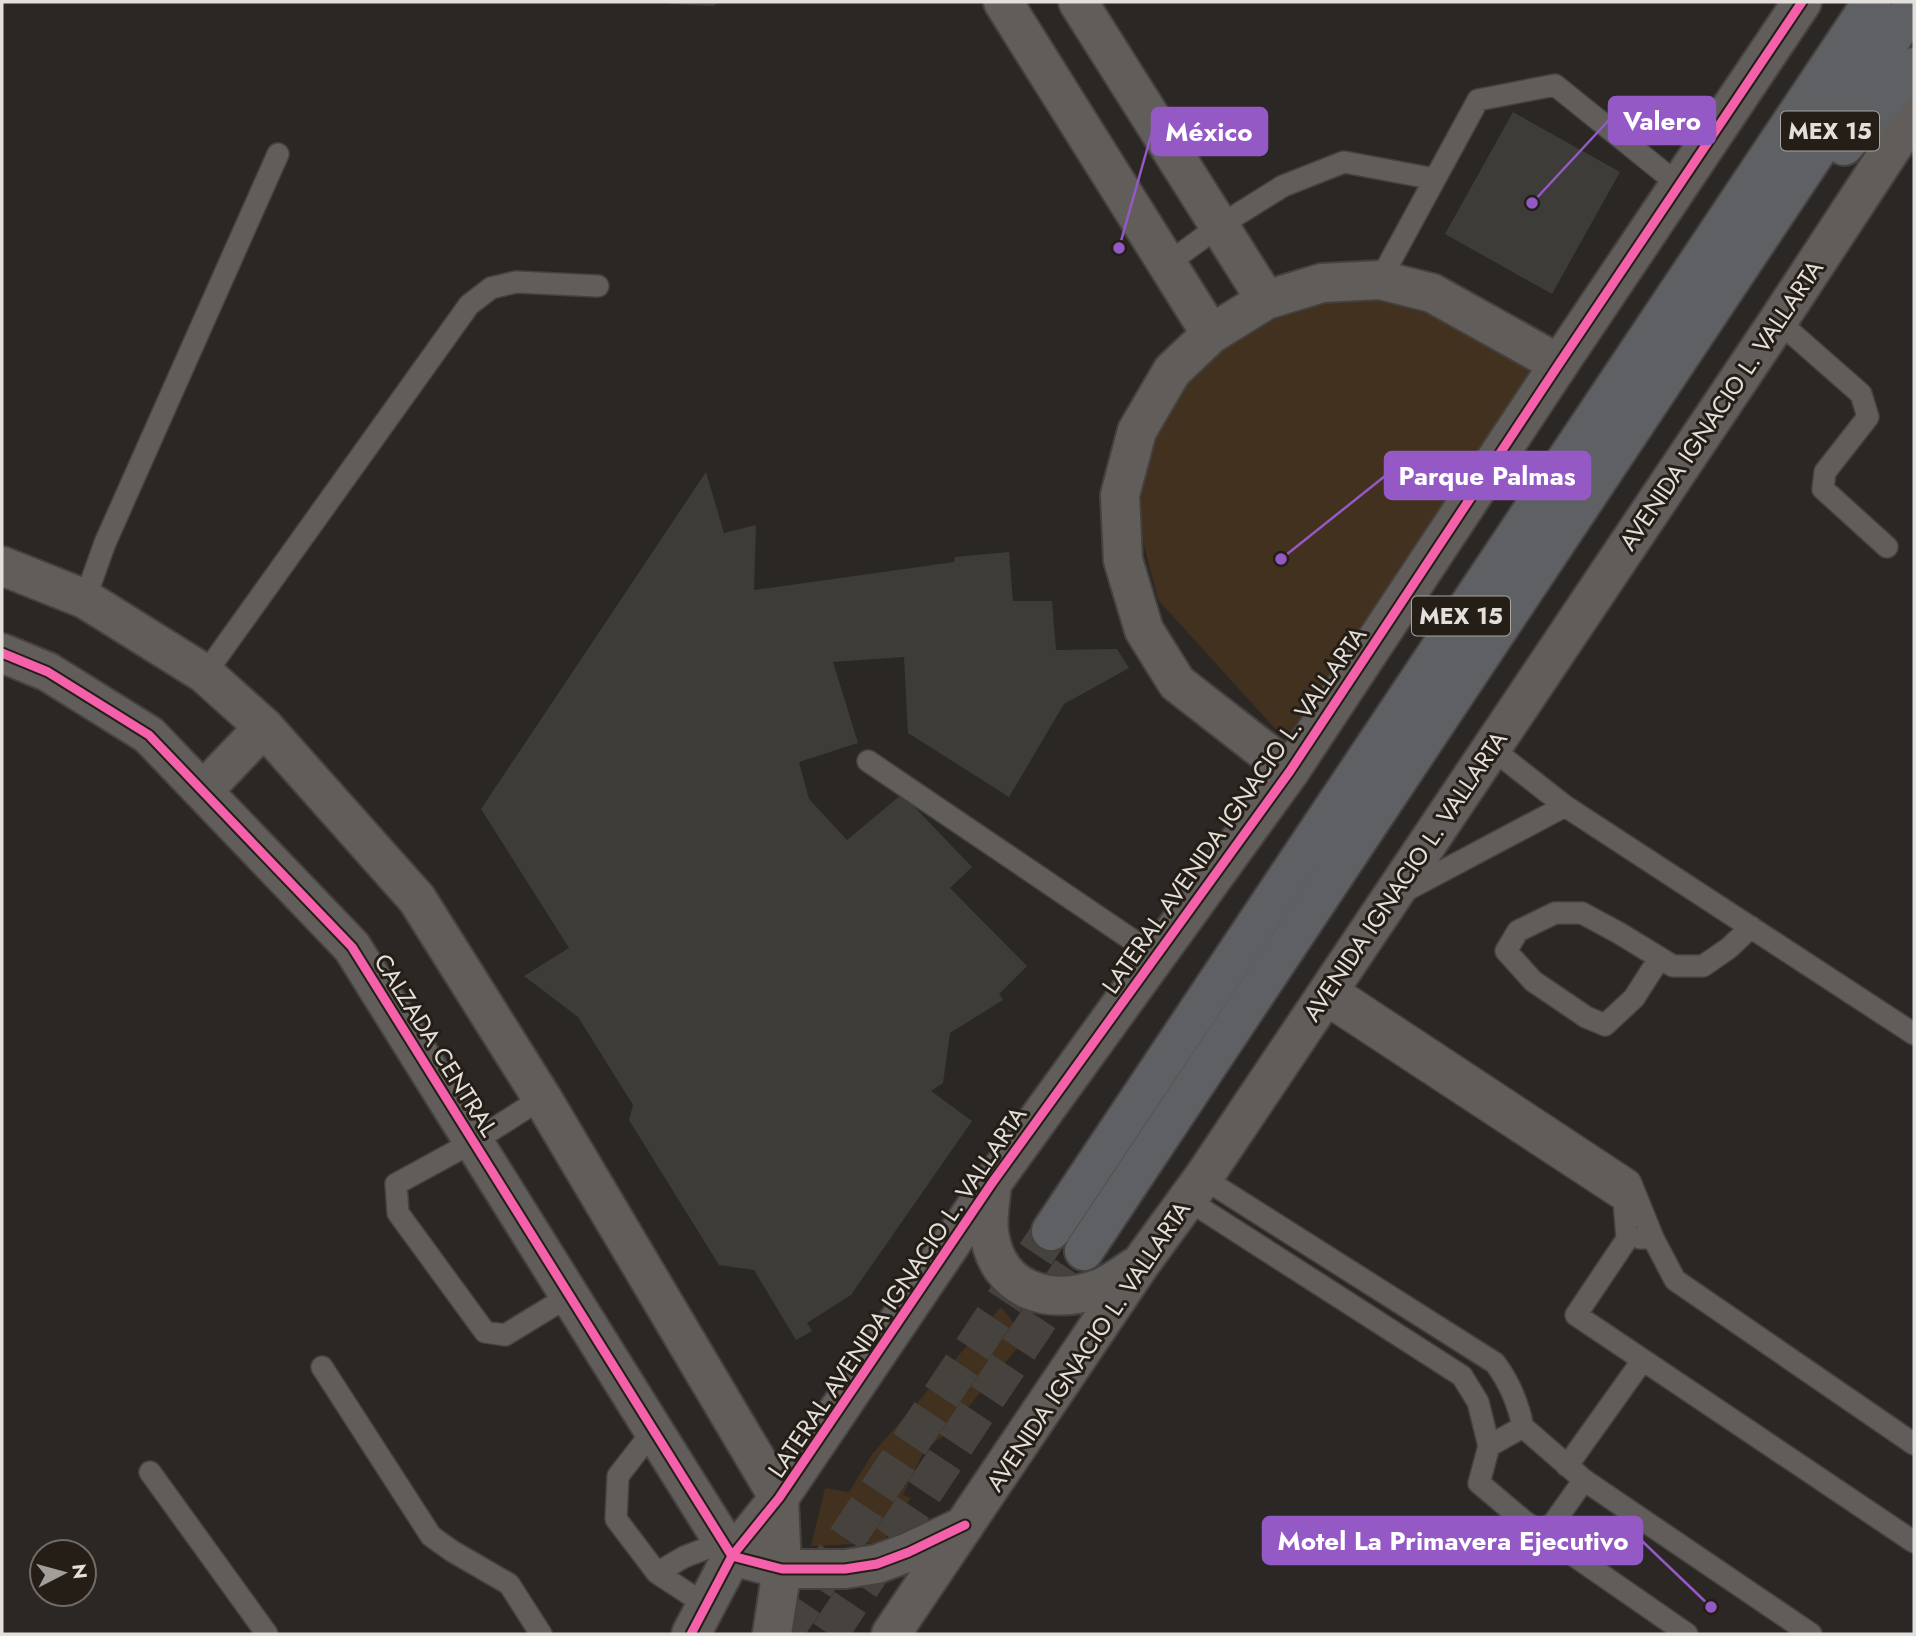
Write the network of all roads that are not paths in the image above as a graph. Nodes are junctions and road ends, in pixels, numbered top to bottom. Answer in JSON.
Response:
{"nodes":[{"id":1,"x":1003,"y":2,"type":"edge"},
{"id":2,"x":1078,"y":2,"type":"edge"},
{"id":3,"x":1802,"y":2,"type":"edge"},
{"id":4,"x":1872,"y":2,"type":"edge"},
{"id":5,"x":1914,"y":5,"type":"edge"},
{"id":6,"x":1914,"y":68,"type":"edge"},
{"id":7,"x":1914,"y":114,"type":"edge"},
{"id":8,"x":278,"y":154,"type":"dead end"},
{"id":9,"x":1435,"y":179,"type":"junction"},
{"id":10,"x":1679,"y":185,"type":"junction"},
{"id":11,"x":1219,"y":226,"type":"junction"},
{"id":12,"x":1745,"y":258,"type":"junction"},
{"id":13,"x":1167,"y":264,"type":"junction"},
{"id":14,"x":1380,"y":280,"type":"junction"},
{"id":15,"x":598,"y":286,"type":"dead end"},
{"id":16,"x":1266,"y":300,"type":"junction"},
{"id":17,"x":1778,"y":321,"type":"junction"},
{"id":18,"x":1211,"y":334,"type":"junction"},
{"id":19,"x":1559,"y":364,"type":"junction"},
{"id":20,"x":1887,"y":547,"type":"dead end"},
{"id":21,"x":2,"y":566,"type":"edge"},
{"id":22,"x":85,"y":599,"type":"junction"},
{"id":23,"x":2,"y":653,"type":"edge"},
{"id":24,"x":205,"y":674,"type":"junction"},
{"id":25,"x":264,"y":727,"type":"junction"},
{"id":26,"x":1491,"y":748,"type":"junction"},
{"id":27,"x":867,"y":761,"type":"dead end"},
{"id":28,"x":1290,"y":771,"type":"junction"},
{"id":29,"x":203,"y":791,"type":"junction"},
{"id":30,"x":1565,"y":806,"type":"junction"},
{"id":31,"x":1390,"y":899,"type":"junction"},
{"id":32,"x":1751,"y":927,"type":"junction"},
{"id":33,"x":1156,"y":956,"type":"junction"},
{"id":34,"x":1660,"y":959,"type":"junction"},
{"id":35,"x":1327,"y":993,"type":"junction"},
{"id":36,"x":1914,"y":1034,"type":"edge"},
{"id":37,"x":542,"y":1098,"type":"junction"},
{"id":38,"x":473,"y":1142,"type":"junction"},
{"id":39,"x":992,"y":1183,"type":"junction"},
{"id":40,"x":1195,"y":1189,"type":"junction"},
{"id":41,"x":1051,"y":1231,"type":"tunnel mouth"},
{"id":42,"x":1653,"y":1238,"type":"junction"},
{"id":43,"x":1627,"y":1239,"type":"junction"},
{"id":44,"x":1084,"y":1251,"type":"tunnel mouth"},
{"id":45,"x":1141,"y":1263,"type":"junction"},
{"id":46,"x":569,"y":1296,"type":"junction"},
{"id":47,"x":1642,"y":1361,"type":"junction"},
{"id":48,"x":322,"y":1367,"type":"dead end"},
{"id":49,"x":1523,"y":1427,"type":"junction"},
{"id":50,"x":653,"y":1430,"type":"junction"},
{"id":51,"x":1914,"y":1444,"type":"edge"},
{"id":52,"x":1489,"y":1446,"type":"junction"},
{"id":53,"x":150,"y":1472,"type":"dead end"},
{"id":54,"x":1576,"y":1473,"type":"junction"},
{"id":55,"x":779,"y":1498,"type":"junction"},
{"id":56,"x":965,"y":1525,"type":"junction"},
{"id":57,"x":1536,"y":1530,"type":"junction"},
{"id":58,"x":1914,"y":1542,"type":"edge"},
{"id":59,"x":728,"y":1549,"type":"junction"},
{"id":60,"x":782,"y":1569,"type":"junction"},
{"id":61,"x":657,"y":1573,"type":"junction"},
{"id":62,"x":698,"y":1620,"type":"edge"},
{"id":63,"x":267,"y":1634,"type":"edge"},
{"id":64,"x":541,"y":1634,"type":"edge"},
{"id":65,"x":772,"y":1634,"type":"edge"},
{"id":66,"x":891,"y":1634,"type":"edge"},
{"id":67,"x":1687,"y":1634,"type":"edge"},
{"id":68,"x":1811,"y":1634,"type":"edge"}],
"edges":[{"from":1,"to":13,"type":"street"},
{"from":2,"to":11,"type":"street"},
{"from":3,"to":10,"type":"street","name":"LATERAL AVENIDA IGNACIO L. VALLARTA"},
{"from":4,"to":41,"type":"highway","number":"MEX 15"},
{"from":5,"to":12,"type":"highway","number":"MEX 15"},
{"from":6,"to":12,"type":"highway"},
{"from":7,"to":17,"type":"street","name":"AVENIDA IGNACIO L. VALLARTA"},
{"from":8,"to":22,"type":"lane"},
{"from":9,"to":10,"type":"lane"},
{"from":9,"to":11,"type":"lane"},
{"from":9,"to":14,"type":"lane"},
{"from":10,"to":19,"type":"street","name":"LATERAL AVENIDA IGNACIO L. VALLARTA"},
{"from":11,"to":13,"type":"lane"},
{"from":11,"to":16,"type":"street"},
{"from":12,"to":44,"type":"highway","number":"MEX 15"},
{"from":13,"to":18,"type":"street"},
{"from":14,"to":16,"type":"street"},
{"from":14,"to":19,"type":"street"},
{"from":15,"to":24,"type":"lane"},
{"from":16,"to":18,"type":"street"},
{"from":17,"to":20,"type":"lane"},
{"from":17,"to":26,"type":"street","name":"AVENIDA IGNACIO L. VALLARTA"},
{"from":18,"to":28,"type":"street"},
{"from":19,"to":28,"type":"street","name":"LATERAL AVENIDA IGNACIO L. VALLARTA"},
{"from":21,"to":22,"type":"street"},
{"from":22,"to":24,"type":"street"},
{"from":23,"to":29,"type":"street","name":"CALZADA CENTRAL"},
{"from":24,"to":25,"type":"street"},
{"from":25,"to":29,"type":"street"},
{"from":25,"to":37,"type":"street"},
{"from":26,"to":30,"type":"lane"},
{"from":26,"to":31,"type":"street","name":"AVENIDA IGNACIO L. VALLARTA"},
{"from":27,"to":33,"type":"lane"},
{"from":28,"to":33,"type":"street","name":"LATERAL AVENIDA IGNACIO L. VALLARTA"},
{"from":29,"to":38,"type":"street","name":"CALZADA CENTRAL"},
{"from":30,"to":31,"type":"lane"},
{"from":30,"to":32,"type":"lane"},
{"from":31,"to":35,"type":"street","name":"AVENIDA IGNACIO L. VALLARTA"},
{"from":32,"to":34,"type":"lane"},
{"from":32,"to":36,"type":"lane"},
{"from":33,"to":39,"type":"street","name":"LATERAL AVENIDA IGNACIO L. VALLARTA"},
{"from":34,"to":34,"type":"lane"},
{"from":35,"to":40,"type":"street","name":"AVENIDA IGNACIO L. VALLARTA"},
{"from":35,"to":42,"type":"lane"},
{"from":35,"to":43,"type":"lane"},
{"from":37,"to":38,"type":"lane"},
{"from":37,"to":55,"type":"street"},
{"from":38,"to":46,"type":"street","name":"CALZADA CENTRAL"},
{"from":38,"to":46,"type":"lane"},
{"from":39,"to":45,"type":"street"},
{"from":39,"to":55,"type":"street","name":"LATERAL AVENIDA IGNACIO L. VALLARTA"},
{"from":40,"to":45,"type":"street","name":"AVENIDA IGNACIO L. VALLARTA"},
{"from":40,"to":49,"type":"lane"},
{"from":40,"to":52,"type":"lane"},
{"from":42,"to":43,"type":"lane"},
{"from":42,"to":51,"type":"lane"},
{"from":43,"to":47,"type":"lane"},
{"from":45,"to":56,"type":"street","name":"AVENIDA IGNACIO L. VALLARTA"},
{"from":46,"to":50,"type":"street","name":"CALZADA CENTRAL"},
{"from":47,"to":54,"type":"lane"},
{"from":47,"to":58,"type":"lane"},
{"from":48,"to":64,"type":"lane"},
{"from":49,"to":52,"type":"lane"},
{"from":49,"to":54,"type":"lane"},
{"from":50,"to":59,"type":"street","name":"CALZADA CENTRAL"},
{"from":50,"to":61,"type":"lane"},
{"from":52,"to":57,"type":"lane"},
{"from":53,"to":63,"type":"lane"},
{"from":54,"to":57,"type":"lane"},
{"from":54,"to":68,"type":"lane"},
{"from":55,"to":59,"type":"street","name":"LATERAL AVENIDA IGNACIO L. VALLARTA"},
{"from":55,"to":60,"type":"street"},
{"from":56,"to":60,"type":"street"},
{"from":56,"to":66,"type":"street","name":"AVENIDA IGNACIO L. VALLARTA"},
{"from":57,"to":67,"type":"lane"},
{"from":59,"to":60,"type":"street"},
{"from":59,"to":61,"type":"lane"},
{"from":59,"to":62,"type":"street","name":"LATERAL AVENIDA IGNACIO L. VALLARTA"},
{"from":60,"to":65,"type":"street"},
{"from":61,"to":62,"type":"lane"}]}
